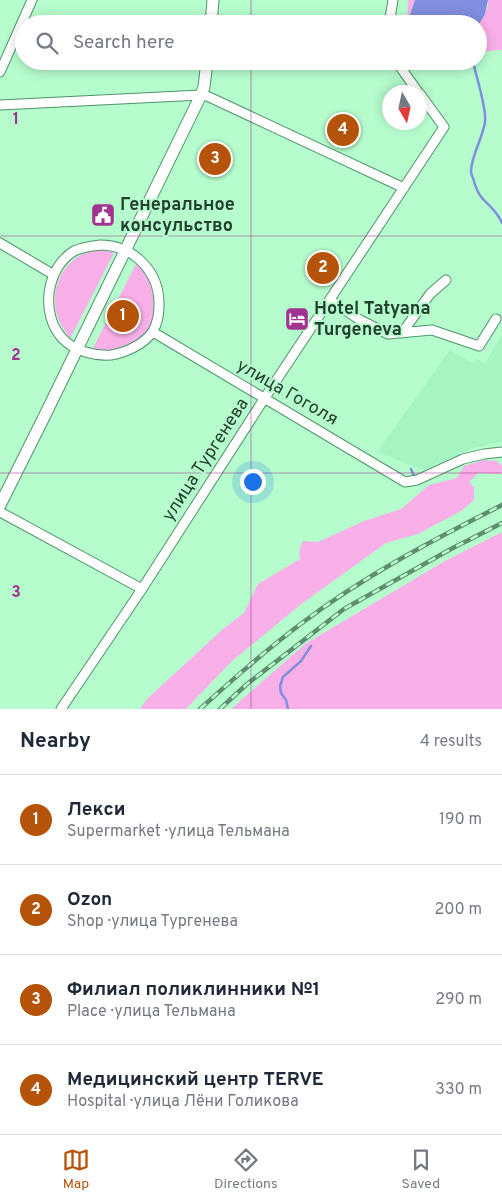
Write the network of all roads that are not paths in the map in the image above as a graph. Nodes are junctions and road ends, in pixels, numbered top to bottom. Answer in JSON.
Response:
{"nodes":[{"id":1,"x":32,"y":0,"type":"edge"},
{"id":2,"x":213,"y":0,"type":"edge"},
{"id":3,"x":393,"y":0,"type":"edge"},
{"id":4,"x":25,"y":15,"type":"edge"},
{"id":5,"x":212,"y":15,"type":"edge"},
{"id":6,"x":390,"y":15,"type":"edge"},
{"id":7,"x":15,"y":38,"type":"edge"},
{"id":8,"x":207,"y":70,"type":"edge"},
{"id":9,"x":402,"y":70,"type":"edge"},
{"id":10,"x":0,"y":72,"type":"edge"},
{"id":11,"x":413,"y":85,"type":"edge"},
{"id":12,"x":201,"y":95,"type":"junction"},
{"id":13,"x":427,"y":104,"type":"edge"},
{"id":14,"x":0,"y":106,"type":"edge"},
{"id":15,"x":404,"y":188,"type":"junction"},
{"id":16,"x":0,"y":243,"type":"edge"},
{"id":17,"x":125,"y":251,"type":"junction"},
{"id":18,"x":54,"y":274,"type":"junction"},
{"id":19,"x":446,"y":280,"type":"dead end"},
{"id":20,"x":330,"y":300,"type":"junction"},
{"id":21,"x":496,"y":319,"type":"dead end"},
{"id":22,"x":153,"y":332,"type":"junction"},
{"id":23,"x":402,"y":333,"type":"junction"},
{"id":24,"x":77,"y":349,"type":"junction"},
{"id":25,"x":264,"y":399,"type":"junction"},
{"id":26,"x":502,"y":452,"type":"edge"},
{"id":27,"x":0,"y":505,"type":"edge"},
{"id":28,"x":0,"y":512,"type":"edge"},
{"id":29,"x":142,"y":589,"type":"junction"},
{"id":30,"x":61,"y":709,"type":"edge"}],
"edges":[{"from":1,"to":4,"type":"street"},
{"from":2,"to":5,"type":"main road"},
{"from":3,"to":6,"type":"street"},
{"from":7,"to":10,"type":"street"},
{"from":8,"to":12,"type":"main road"},
{"from":9,"to":11,"type":"street"},
{"from":12,"to":14,"type":"street"},
{"from":12,"to":15,"type":"street"},
{"from":12,"to":17,"type":"main road"},
{"from":13,"to":15,"type":"street","name":"улица Тургенева"},
{"from":15,"to":20,"type":"street","name":"улица Тургенева"},
{"from":16,"to":18,"type":"street"},
{"from":17,"to":18,"type":"street"},
{"from":17,"to":22,"type":"street"},
{"from":17,"to":24,"type":"main road"},
{"from":18,"to":24,"type":"street"},
{"from":19,"to":23,"type":"street"},
{"from":20,"to":23,"type":"street"},
{"from":20,"to":25,"type":"street","name":"улица Тургенева"},
{"from":21,"to":23,"type":"street"},
{"from":22,"to":24,"type":"street"},
{"from":22,"to":25,"type":"street","name":"улица Гоголя"},
{"from":24,"to":27,"type":"main road"},
{"from":25,"to":26,"type":"street","name":"улица Гоголя"},
{"from":25,"to":29,"type":"street","name":"улица Тургенева"},
{"from":28,"to":29,"type":"street"},
{"from":29,"to":30,"type":"street","name":"улица Тургенева"}]}
